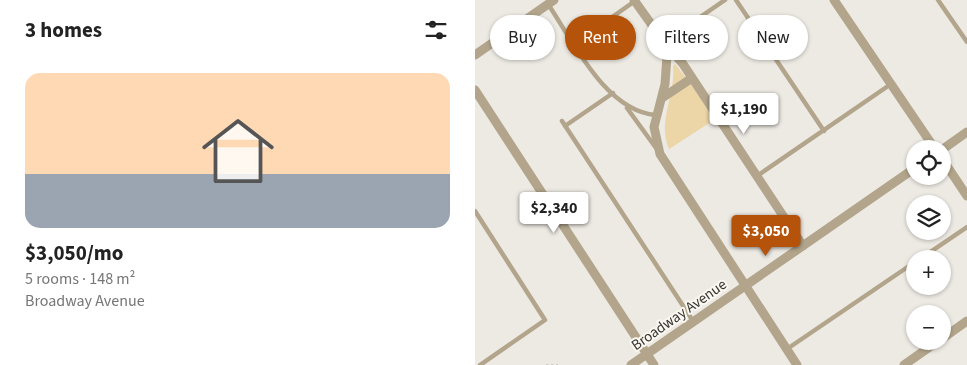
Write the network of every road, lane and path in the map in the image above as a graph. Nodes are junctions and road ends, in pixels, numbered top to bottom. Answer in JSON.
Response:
{"nodes":[{"id":1,"x":635,"y":0,"type":"edge"},
{"id":2,"x":725,"y":0,"type":"edge"},
{"id":3,"x":736,"y":0,"type":"edge"},
{"id":4,"x":835,"y":0,"type":"edge"},
{"id":5,"x":938,"y":0,"type":"edge"},
{"id":6,"x":551,"y":2,"type":"edge"},
{"id":7,"x":614,"y":15,"type":"edge"},
{"id":8,"x":703,"y":15,"type":"edge"},
{"id":9,"x":646,"y":16,"type":"edge"},
{"id":10,"x":565,"y":28,"type":"edge"},
{"id":11,"x":967,"y":42,"type":"edge"},
{"id":12,"x":475,"y":55,"type":"edge"},
{"id":13,"x":585,"y":60,"type":"edge"},
{"id":14,"x":667,"y":60,"type":"edge"},
{"id":15,"x":680,"y":60,"type":"edge"},
{"id":16,"x":692,"y":78,"type":"junction"},
{"id":17,"x":891,"y":84,"type":"junction"},
{"id":18,"x":475,"y":90,"type":"edge"},
{"id":19,"x":613,"y":93,"type":"junction"},
{"id":20,"x":662,"y":98,"type":"junction"},
{"id":21,"x":627,"y":107,"type":"junction"},
{"id":22,"x":657,"y":115,"type":"junction"},
{"id":23,"x":824,"y":131,"type":"junction"},
{"id":24,"x":967,"y":132,"type":"edge"},
{"id":25,"x":929,"y":140,"type":"edge"},
{"id":26,"x":951,"y":143,"type":"edge"},
{"id":27,"x":660,"y":154,"type":"junction"},
{"id":28,"x":951,"y":172,"type":"edge"},
{"id":29,"x":906,"y":174,"type":"edge"},
{"id":30,"x":757,"y":176,"type":"junction"},
{"id":31,"x":967,"y":196,"type":"edge"},
{"id":32,"x":475,"y":211,"type":"edge"},
{"id":33,"x":967,"y":227,"type":"edge"},
{"id":34,"x":803,"y":246,"type":"junction"},
{"id":35,"x":933,"y":250,"type":"edge"},
{"id":36,"x":906,"y":268,"type":"edge"},
{"id":37,"x":746,"y":285,"type":"junction"},
{"id":38,"x":967,"y":321,"type":"edge"},
{"id":39,"x":693,"y":322,"type":"junction"},
{"id":40,"x":951,"y":332,"type":"edge"},
{"id":41,"x":787,"y":349,"type":"junction"},
{"id":42,"x":925,"y":350,"type":"edge"},
{"id":43,"x":647,"y":354,"type":"junction"},
{"id":44,"x":480,"y":365,"type":"edge"},
{"id":45,"x":546,"y":365,"type":"edge"},
{"id":46,"x":559,"y":365,"type":"edge"},
{"id":47,"x":631,"y":365,"type":"edge"},
{"id":48,"x":654,"y":365,"type":"edge"},
{"id":49,"x":797,"y":365,"type":"edge"},
{"id":50,"x":904,"y":365,"type":"edge"}],
"edges":[{"from":1,"to":7,"type":"lane"},
{"from":1,"to":9,"type":"street"},
{"from":2,"to":8,"type":"lane"},
{"from":3,"to":23,"type":"lane"},
{"from":4,"to":17,"type":"street"},
{"from":5,"to":11,"type":"lane"},
{"from":6,"to":10,"type":"lane"},
{"from":6,"to":12,"type":"street"},
{"from":13,"to":19,"type":"lane"},
{"from":14,"to":20,"type":"street"},
{"from":15,"to":16,"type":"street"},
{"from":16,"to":20,"type":"street"},
{"from":16,"to":30,"type":"street"},
{"from":17,"to":23,"type":"lane"},
{"from":17,"to":25,"type":"street"},
{"from":18,"to":43,"type":"street"},
{"from":19,"to":21,"type":"lane"},
{"from":19,"to":39,"type":"lane"},
{"from":20,"to":22,"type":"street"},
{"from":21,"to":22,"type":"lane"},
{"from":21,"to":27,"type":"lane"},
{"from":22,"to":27,"type":"street"},
{"from":23,"to":30,"type":"lane"},
{"from":24,"to":26,"type":"street"},
{"from":27,"to":37,"type":"street"},
{"from":28,"to":31,"type":"street"},
{"from":29,"to":34,"type":"street","name":"Broadway Avenue"},
{"from":30,"to":34,"type":"street"},
{"from":32,"to":44,"type":"lane"},
{"from":33,"to":35,"type":"lane"},
{"from":34,"to":37,"type":"street","name":"Broadway Avenue"},
{"from":36,"to":41,"type":"lane"},
{"from":37,"to":39,"type":"street","name":"Broadway Avenue"},
{"from":37,"to":41,"type":"street"},
{"from":38,"to":40,"type":"street"},
{"from":39,"to":43,"type":"street","name":"Broadway Avenue"},
{"from":41,"to":49,"type":"street"},
{"from":42,"to":50,"type":"street"},
{"from":43,"to":47,"type":"street","name":"Broadway Avenue"},
{"from":43,"to":48,"type":"street"},
{"from":45,"to":46,"type":"path"}]}
